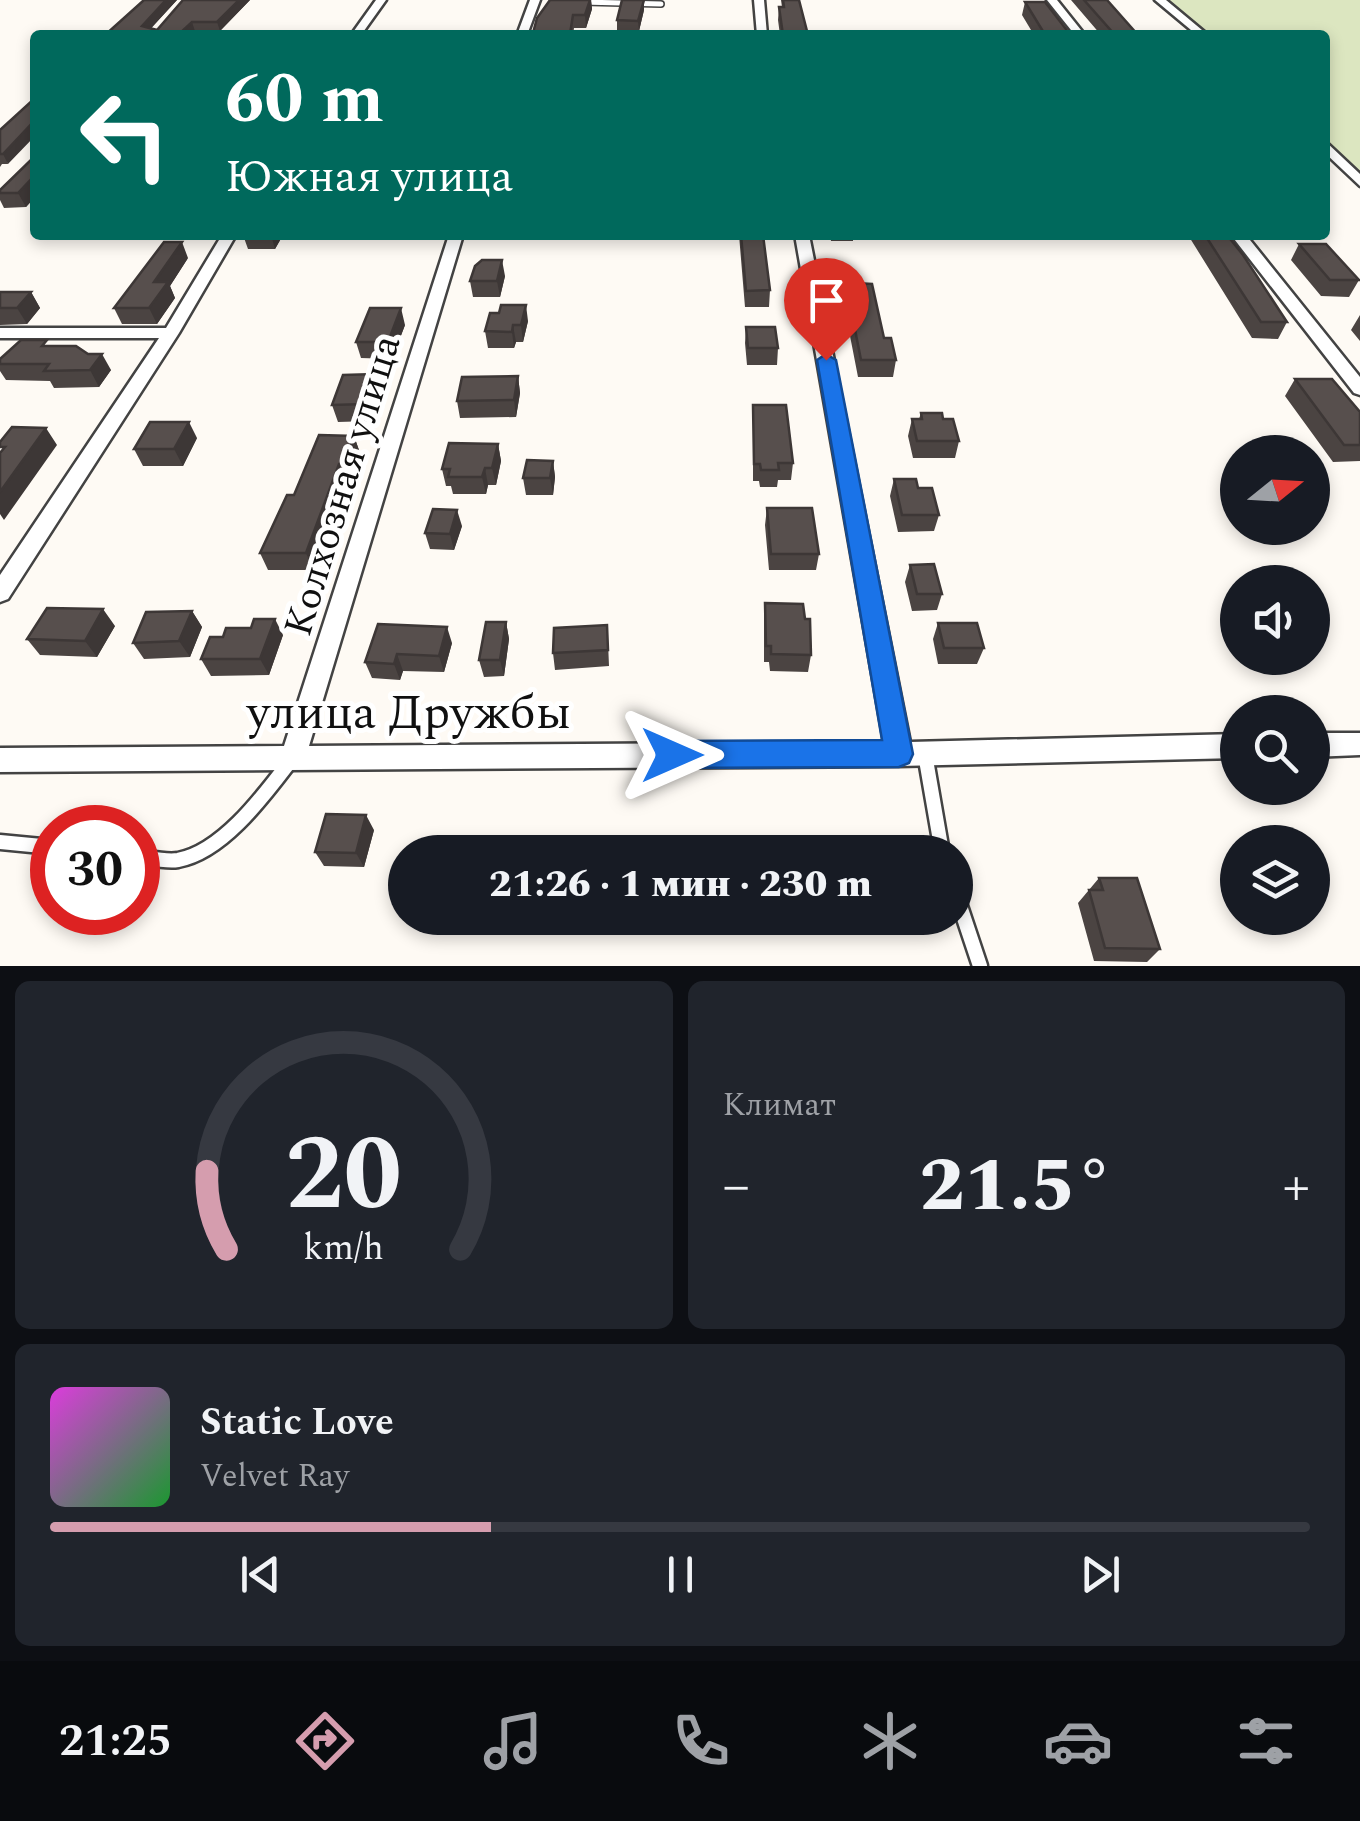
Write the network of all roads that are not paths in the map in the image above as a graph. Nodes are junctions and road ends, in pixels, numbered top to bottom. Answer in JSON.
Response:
{"nodes":[{"id":1,"x":381,"y":0,"type":"edge"},
{"id":2,"x":759,"y":0,"type":"edge"},
{"id":3,"x":1052,"y":0,"type":"edge"},
{"id":4,"x":1160,"y":0,"type":"edge"},
{"id":5,"x":535,"y":1,"type":"edge"},
{"id":6,"x":554,"y":2,"type":"edge"},
{"id":7,"x":572,"y":2,"type":"edge"},
{"id":8,"x":661,"y":4,"type":"dead end"},
{"id":9,"x":360,"y":30,"type":"edge"},
{"id":10,"x":524,"y":30,"type":"edge"},
{"id":11,"x":762,"y":30,"type":"edge"},
{"id":12,"x":1076,"y":30,"type":"edge"},
{"id":13,"x":1198,"y":30,"type":"edge"},
{"id":14,"x":1330,"y":150,"type":"edge"},
{"id":15,"x":1360,"y":182,"type":"edge"},
{"id":16,"x":226,"y":240,"type":"edge"},
{"id":17,"x":454,"y":240,"type":"edge"},
{"id":18,"x":803,"y":240,"type":"edge"},
{"id":19,"x":1242,"y":240,"type":"edge"},
{"id":20,"x":0,"y":333,"type":"edge"},
{"id":21,"x":171,"y":333,"type":"junction"},
{"id":22,"x":1360,"y":389,"type":"edge"},
{"id":23,"x":0,"y":593,"type":"edge"},
{"id":24,"x":1360,"y":744,"type":"edge"},
{"id":25,"x":1330,"y":745,"type":"edge"},
{"id":26,"x":1220,"y":746,"type":"edge"},
{"id":27,"x":912,"y":753,"type":"junction"},
{"id":28,"x":293,"y":757,"type":"junction"},
{"id":29,"x":0,"y":760,"type":"edge"},
{"id":30,"x":937,"y":835,"type":"edge"},
{"id":31,"x":0,"y":842,"type":"edge"},
{"id":32,"x":30,"y":845,"type":"edge"},
{"id":33,"x":160,"y":858,"type":"edge"},
{"id":34,"x":970,"y":935,"type":"edge"},
{"id":35,"x":980,"y":966,"type":"edge"}],
"edges":[{"from":1,"to":9,"type":"street"},
{"from":2,"to":11,"type":"street"},
{"from":3,"to":12,"type":"street"},
{"from":4,"to":13,"type":"street"},
{"from":5,"to":6,"type":"lane"},
{"from":5,"to":10,"type":"street"},
{"from":7,"to":8,"type":"lane"},
{"from":14,"to":15,"type":"street"},
{"from":16,"to":21,"type":"street"},
{"from":17,"to":28,"type":"street","name":"Колхозная улица"},
{"from":18,"to":27,"type":"street"},
{"from":19,"to":22,"type":"street"},
{"from":20,"to":21,"type":"street"},
{"from":21,"to":23,"type":"street"},
{"from":24,"to":25,"type":"street"},
{"from":26,"to":27,"type":"street","name":"улица Дружбы"},
{"from":27,"to":28,"type":"street","name":"улица Дружбы"},
{"from":27,"to":30,"type":"lane"},
{"from":28,"to":29,"type":"street","name":"улица Дружбы"},
{"from":28,"to":33,"type":"lane"},
{"from":31,"to":32,"type":"lane"},
{"from":34,"to":35,"type":"lane"}]}
